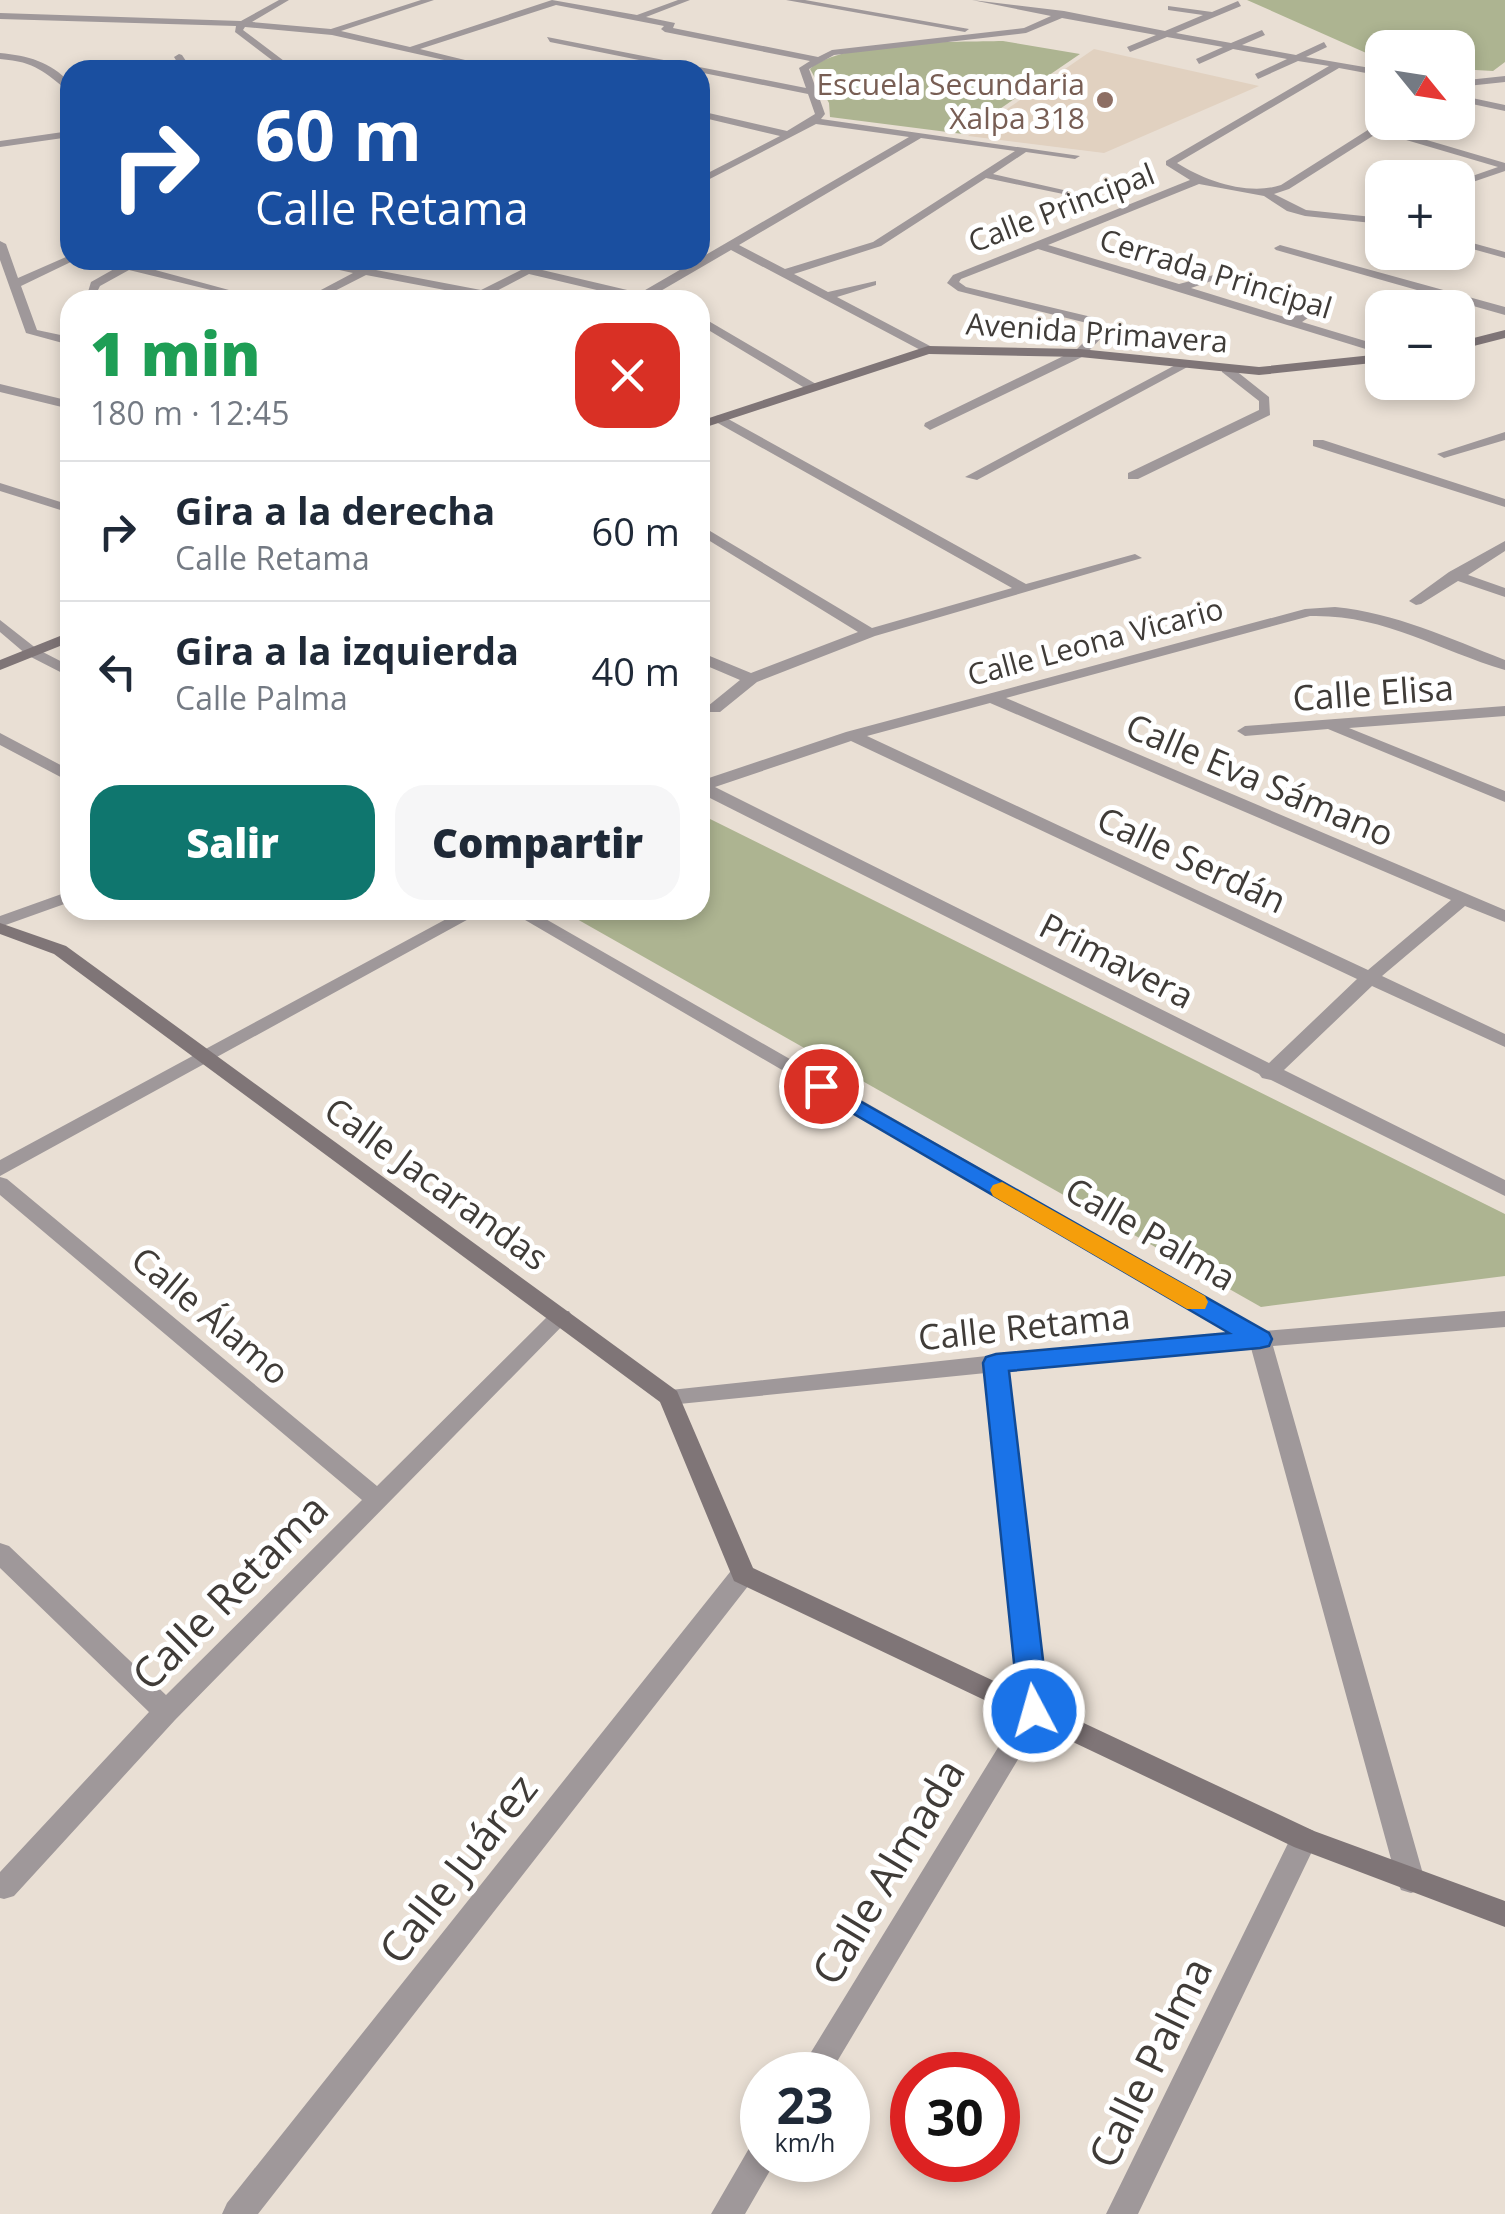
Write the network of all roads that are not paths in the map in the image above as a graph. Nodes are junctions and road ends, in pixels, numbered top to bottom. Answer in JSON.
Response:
{"nodes":[{"id":1,"x":285,"y":0,"type":"edge"},
{"id":2,"x":430,"y":0,"type":"edge"},
{"id":3,"x":686,"y":0,"type":"edge"},
{"id":4,"x":790,"y":0,"type":"edge"},
{"id":5,"x":976,"y":0,"type":"edge"},
{"id":6,"x":559,"y":1,"type":"edge"},
{"id":7,"x":1238,"y":4,"type":"dead end"},
{"id":8,"x":1171,"y":8,"type":"dead end"},
{"id":9,"x":1064,"y":14,"type":"junction"},
{"id":10,"x":1214,"y":14,"type":"junction"},
{"id":11,"x":0,"y":16,"type":"edge"},
{"id":12,"x":642,"y":16,"type":"junction"},
{"id":13,"x":242,"y":24,"type":"junction"},
{"id":14,"x":968,"y":30,"type":"junction"},
{"id":15,"x":332,"y":32,"type":"junction"},
{"id":16,"x":1171,"y":32,"type":"junction"},
{"id":17,"x":1262,"y":32,"type":"dead end"},
{"id":18,"x":999,"y":34,"type":"junction"},
{"id":19,"x":550,"y":38,"type":"dead end"},
{"id":20,"x":947,"y":38,"type":"junction"},
{"id":21,"x":1234,"y":45,"type":"junction"},
{"id":22,"x":1324,"y":45,"type":"dead end"},
{"id":23,"x":1130,"y":49,"type":"dead end"},
{"id":24,"x":410,"y":50,"type":"junction"},
{"id":25,"x":0,"y":56,"type":"edge"},
{"id":26,"x":178,"y":56,"type":"dead end"},
{"id":27,"x":1298,"y":57,"type":"junction"},
{"id":28,"x":181,"y":60,"type":"edge"},
{"id":29,"x":278,"y":60,"type":"edge"},
{"id":30,"x":454,"y":60,"type":"edge"},
{"id":31,"x":658,"y":60,"type":"edge"},
{"id":32,"x":815,"y":60,"type":"junction"},
{"id":33,"x":1199,"y":60,"type":"dead end"},
{"id":34,"x":1339,"y":64,"type":"junction"},
{"id":35,"x":1365,"y":69,"type":"edge"},
{"id":36,"x":710,"y":71,"type":"edge"},
{"id":37,"x":60,"y":76,"type":"edge"},
{"id":38,"x":1258,"y":76,"type":"dead end"},
{"id":39,"x":1505,"y":79,"type":"edge"},
{"id":40,"x":1475,"y":82,"type":"edge"},
{"id":41,"x":810,"y":91,"type":"junction"},
{"id":42,"x":1475,"y":102,"type":"edge"},
{"id":43,"x":1505,"y":108,"type":"edge"},
{"id":44,"x":710,"y":116,"type":"edge"},
{"id":45,"x":815,"y":122,"type":"junction"},
{"id":46,"x":60,"y":135,"type":"edge"},
{"id":47,"x":790,"y":135,"type":"junction"},
{"id":48,"x":919,"y":135,"type":"junction"},
{"id":49,"x":1365,"y":138,"type":"edge"},
{"id":50,"x":1425,"y":140,"type":"edge"},
{"id":51,"x":0,"y":144,"type":"edge"},
{"id":52,"x":1023,"y":150,"type":"junction"},
{"id":53,"x":1075,"y":156,"type":"dead end"},
{"id":54,"x":1505,"y":167,"type":"edge"},
{"id":55,"x":985,"y":175,"type":"junction"},
{"id":56,"x":710,"y":176,"type":"edge"},
{"id":57,"x":1475,"y":178,"type":"edge"},
{"id":58,"x":1198,"y":181,"type":"junction"},
{"id":59,"x":1064,"y":193,"type":"dead end"},
{"id":60,"x":1267,"y":193,"type":"junction"},
{"id":61,"x":1365,"y":216,"type":"edge"},
{"id":62,"x":1360,"y":218,"type":"junction"},
{"id":63,"x":1365,"y":219,"type":"edge"},
{"id":64,"x":0,"y":244,"type":"edge"},
{"id":65,"x":1034,"y":244,"type":"junction"},
{"id":66,"x":731,"y":245,"type":"junction"},
{"id":67,"x":1475,"y":247,"type":"edge"},
{"id":68,"x":1280,"y":248,"type":"dead end"},
{"id":69,"x":1505,"y":255,"type":"edge"},
{"id":70,"x":710,"y":259,"type":"edge"},
{"id":71,"x":60,"y":263,"type":"edge"},
{"id":72,"x":119,"y":270,"type":"edge"},
{"id":73,"x":142,"y":270,"type":"edge"},
{"id":74,"x":348,"y":270,"type":"edge"},
{"id":75,"x":368,"y":270,"type":"edge"},
{"id":76,"x":527,"y":270,"type":"joint"},
{"id":77,"x":692,"y":270,"type":"edge"},
{"id":78,"x":362,"y":273,"type":"junction"},
{"id":79,"x":786,"y":273,"type":"junction"},
{"id":80,"x":1224,"y":273,"type":"dead end"},
{"id":81,"x":872,"y":283,"type":"dead end"},
{"id":82,"x":14,"y":284,"type":"junction"},
{"id":83,"x":1178,"y":288,"type":"junction"},
{"id":84,"x":92,"y":290,"type":"edge"},
{"id":85,"x":223,"y":290,"type":"dead end"},
{"id":86,"x":328,"y":290,"type":"edge"},
{"id":87,"x":443,"y":290,"type":"edge"},
{"id":88,"x":489,"y":290,"type":"edge"},
{"id":89,"x":614,"y":290,"type":"edge"},
{"id":90,"x":661,"y":290,"type":"edge"},
{"id":91,"x":830,"y":295,"type":"junction"},
{"id":92,"x":1323,"y":303,"type":"dead end"},
{"id":93,"x":1505,"y":311,"type":"edge"},
{"id":94,"x":1294,"y":322,"type":"junction"},
{"id":95,"x":710,"y":326,"type":"edge"},
{"id":96,"x":1505,"y":334,"type":"edge"},
{"id":97,"x":60,"y":339,"type":"edge"},
{"id":98,"x":1475,"y":342,"type":"edge"},
{"id":99,"x":1365,"y":345,"type":"edge"},
{"id":100,"x":928,"y":350,"type":"junction"},
{"id":101,"x":1080,"y":353,"type":"junction"},
{"id":102,"x":1365,"y":360,"type":"edge"},
{"id":103,"x":1187,"y":364,"type":"junction"},
{"id":104,"x":1226,"y":369,"type":"junction"},
{"id":105,"x":812,"y":386,"type":"junction"},
{"id":106,"x":0,"y":388,"type":"edge"},
{"id":107,"x":60,"y":403,"type":"edge"},
{"id":108,"x":721,"y":418,"type":"junction"},
{"id":109,"x":710,"y":422,"type":"edge"},
{"id":110,"x":930,"y":426,"type":"dead end"},
{"id":111,"x":1505,"y":436,"type":"edge"},
{"id":112,"x":1318,"y":442,"type":"dead end"},
{"id":113,"x":1444,"y":454,"type":"dead end"},
{"id":114,"x":972,"y":476,"type":"dead end"},
{"id":115,"x":1134,"y":476,"type":"dead end"},
{"id":116,"x":0,"y":487,"type":"edge"},
{"id":117,"x":1505,"y":504,"type":"edge"},
{"id":118,"x":60,"y":505,"type":"edge"},
{"id":119,"x":710,"y":535,"type":"edge"},
{"id":120,"x":1505,"y":545,"type":"edge"},
{"id":121,"x":1135,"y":558,"type":"dead end"},
{"id":122,"x":1454,"y":575,"type":"junction"},
{"id":123,"x":1026,"y":590,"type":"junction"},
{"id":124,"x":1505,"y":594,"type":"edge"},
{"id":125,"x":1416,"y":601,"type":"dead end"},
{"id":126,"x":0,"y":624,"type":"edge"},
{"id":127,"x":870,"y":632,"type":"junction"},
{"id":128,"x":60,"y":641,"type":"edge"},
{"id":129,"x":32,"y":652,"type":"junction"},
{"id":130,"x":710,"y":662,"type":"edge"},
{"id":131,"x":0,"y":665,"type":"edge"},
{"id":132,"x":1505,"y":665,"type":"edge"},
{"id":133,"x":60,"y":667,"type":"edge"},
{"id":134,"x":751,"y":679,"type":"junction"},
{"id":135,"x":992,"y":698,"type":"junction"},
{"id":136,"x":714,"y":709,"type":"dead end"},
{"id":137,"x":1505,"y":712,"type":"edge"},
{"id":138,"x":1332,"y":727,"type":"junction"},
{"id":139,"x":1246,"y":731,"type":"dead end"},
{"id":140,"x":852,"y":735,"type":"junction"},
{"id":141,"x":0,"y":738,"type":"edge"},
{"id":142,"x":60,"y":771,"type":"edge"},
{"id":143,"x":710,"y":783,"type":"edge"},
{"id":144,"x":710,"y":791,"type":"edge"},
{"id":145,"x":1505,"y":796,"type":"edge"},
{"id":146,"x":1463,"y":899,"type":"junction"},
{"id":147,"x":60,"y":900,"type":"edge"},
{"id":148,"x":1505,"y":917,"type":"edge"},
{"id":149,"x":458,"y":920,"type":"edge"},
{"id":150,"x":535,"y":920,"type":"edge"},
{"id":151,"x":0,"y":925,"type":"edge"},
{"id":152,"x":1370,"y":978,"type":"junction"},
{"id":153,"x":1505,"y":1042,"type":"edge"},
{"id":154,"x":207,"y":1060,"type":"junction"},
{"id":155,"x":1269,"y":1074,"type":"junction"},
{"id":156,"x":0,"y":1169,"type":"edge"},
{"id":157,"x":0,"y":1184,"type":"edge"},
{"id":158,"x":1505,"y":1189,"type":"edge"},
{"id":159,"x":561,"y":1316,"type":"junction"},
{"id":160,"x":1505,"y":1318,"type":"edge"},
{"id":161,"x":1260,"y":1339,"type":"junction"},
{"id":162,"x":996,"y":1363,"type":"junction"},
{"id":163,"x":670,"y":1397,"type":"junction"},
{"id":164,"x":378,"y":1499,"type":"junction"},
{"id":165,"x":0,"y":1554,"type":"edge"},
{"id":166,"x":742,"y":1574,"type":"junction"},
{"id":167,"x":1034,"y":1711,"type":"junction"},
{"id":168,"x":166,"y":1712,"type":"junction"},
{"id":169,"x":1304,"y":1839,"type":"junction"},
{"id":170,"x":1411,"y":1881,"type":"junction"},
{"id":171,"x":1,"y":1894,"type":"edge"},
{"id":172,"x":1505,"y":1914,"type":"edge"},
{"id":173,"x":826,"y":2052,"type":"edge"},
{"id":174,"x":746,"y":2182,"type":"edge"},
{"id":175,"x":238,"y":2214,"type":"edge"},
{"id":176,"x":727,"y":2214,"type":"edge"},
{"id":177,"x":1122,"y":2214,"type":"edge"}],
"edges":[{"from":1,"to":13,"type":"street"},
{"from":2,"to":15,"type":"street"},
{"from":3,"to":12,"type":"street"},
{"from":4,"to":14,"type":"street"},
{"from":5,"to":9,"type":"street"},
{"from":6,"to":12,"type":"street"},
{"from":6,"to":24,"type":"street"},
{"from":7,"to":10,"type":"street"},
{"from":8,"to":10,"type":"street"},
{"from":9,"to":16,"type":"street"},
{"from":9,"to":18,"type":"street"},
{"from":10,"to":16,"type":"street"},
{"from":11,"to":13,"type":"street"},
{"from":12,"to":32,"type":"street"},
{"from":13,"to":15,"type":"street"},
{"from":13,"to":29,"type":"street"},
{"from":14,"to":18,"type":"street"},
{"from":14,"to":20,"type":"street"},
{"from":15,"to":24,"type":"street"},
{"from":16,"to":21,"type":"street"},
{"from":16,"to":23,"type":"street"},
{"from":17,"to":21,"type":"street"},
{"from":18,"to":20,"type":"street"},
{"from":19,"to":31,"type":"street"},
{"from":20,"to":32,"type":"street"},
{"from":21,"to":27,"type":"street"},
{"from":21,"to":33,"type":"street"},
{"from":22,"to":27,"type":"street"},
{"from":24,"to":30,"type":"street"},
{"from":25,"to":37,"type":"street"},
{"from":26,"to":28,"type":"street"},
{"from":27,"to":34,"type":"street"},
{"from":27,"to":38,"type":"street"},
{"from":32,"to":41,"type":"street"},
{"from":34,"to":35,"type":"street"},
{"from":34,"to":58,"type":"street"},
{"from":36,"to":41,"type":"street"},
{"from":39,"to":40,"type":"street"},
{"from":41,"to":45,"type":"street"},
{"from":42,"to":43,"type":"street"},
{"from":44,"to":47,"type":"street"},
{"from":45,"to":47,"type":"street"},
{"from":45,"to":48,"type":"street"},
{"from":46,"to":51,"type":"street"},
{"from":47,"to":56,"type":"street"},
{"from":48,"to":52,"type":"street"},
{"from":48,"to":66,"type":"street"},
{"from":49,"to":60,"type":"street"},
{"from":50,"to":54,"type":"street"},
{"from":52,"to":53,"type":"street"},
{"from":52,"to":55,"type":"street"},
{"from":54,"to":57,"type":"street"},
{"from":55,"to":59,"type":"street"},
{"from":55,"to":79,"type":"street"},
{"from":58,"to":60,"type":"street"},
{"from":58,"to":65,"type":"street","name":"Calle Principal"},
{"from":60,"to":62,"type":"street"},
{"from":61,"to":62,"type":"street"},
{"from":62,"to":63,"type":"street"},
{"from":64,"to":82,"type":"street"},
{"from":65,"to":83,"type":"street","name":"Cerrada Principal"},
{"from":65,"to":101,"type":"street","name":"Calle Principal"},
{"from":66,"to":70,"type":"street"},
{"from":66,"to":79,"type":"street"},
{"from":67,"to":69,"type":"street"},
{"from":68,"to":93,"type":"street"},
{"from":71,"to":82,"type":"street"},
{"from":72,"to":84,"type":"street"},
{"from":73,"to":85,"type":"street"},
{"from":74,"to":78,"type":"street"},
{"from":75,"to":78,"type":"street"},
{"from":76,"to":88,"type":"street"},
{"from":76,"to":89,"type":"street"},
{"from":77,"to":90,"type":"street"},
{"from":78,"to":86,"type":"street"},
{"from":78,"to":87,"type":"street"},
{"from":79,"to":91,"type":"street"},
{"from":80,"to":83,"type":"street"},
{"from":81,"to":91,"type":"street"},
{"from":82,"to":97,"type":"street"},
{"from":83,"to":94,"type":"street","name":"Cerrada Principal"},
{"from":91,"to":100,"type":"street"},
{"from":92,"to":94,"type":"street"},
{"from":94,"to":99,"type":"street","name":"Cerrada Principal"},
{"from":95,"to":105,"type":"street"},
{"from":96,"to":98,"type":"street"},
{"from":100,"to":101,"type":"street","name":"Avenida Primavera"},
{"from":100,"to":105,"type":"street","name":"Avenida Primavera"},
{"from":101,"to":103,"type":"street","name":"Avenida Primavera"},
{"from":101,"to":110,"type":"street"},
{"from":102,"to":104,"type":"street","name":"Avenida Primavera"},
{"from":103,"to":104,"type":"street","name":"Avenida Primavera"},
{"from":103,"to":114,"type":"street"},
{"from":104,"to":115,"type":"street"},
{"from":105,"to":108,"type":"street","name":"Avenida Primavera"},
{"from":106,"to":107,"type":"street"},
{"from":108,"to":109,"type":"street","name":"Avenida Primavera"},
{"from":108,"to":123,"type":"street"},
{"from":111,"to":113,"type":"street"},
{"from":112,"to":117,"type":"street"},
{"from":116,"to":118,"type":"street"},
{"from":119,"to":127,"type":"street"},
{"from":120,"to":122,"type":"street"},
{"from":121,"to":123,"type":"street"},
{"from":122,"to":124,"type":"street"},
{"from":122,"to":125,"type":"street"},
{"from":123,"to":127,"type":"street"},
{"from":126,"to":129,"type":"street"},
{"from":127,"to":134,"type":"street"},
{"from":128,"to":129,"type":"street"},
{"from":129,"to":131,"type":"street"},
{"from":129,"to":133,"type":"street"},
{"from":130,"to":134,"type":"street"},
{"from":132,"to":135,"type":"street","name":"Calle Leona Vicario"},
{"from":134,"to":136,"type":"street"},
{"from":135,"to":140,"type":"street","name":"Calle Leona Vicario"},
{"from":135,"to":146,"type":"street","name":"Calle Eva Sámano"},
{"from":137,"to":138,"type":"street","name":"Calle Elisa"},
{"from":138,"to":139,"type":"street","name":"Calle Elisa"},
{"from":138,"to":145,"type":"street"},
{"from":140,"to":143,"type":"street","name":"Calle Leona Vicario"},
{"from":140,"to":152,"type":"street","name":"Calle Serdán"},
{"from":141,"to":142,"type":"street"},
{"from":144,"to":155,"type":"street","name":"Primavera"},
{"from":146,"to":148,"type":"street","name":"Calle Eva Sámano"},
{"from":146,"to":152,"type":"street"},
{"from":147,"to":151,"type":"street"},
{"from":149,"to":154,"type":"street"},
{"from":150,"to":161,"type":"street","name":"Calle Palma"},
{"from":151,"to":154,"type":"street","name":"Calle Jacarandas"},
{"from":152,"to":153,"type":"street","name":"Calle Serdán"},
{"from":152,"to":155,"type":"street"},
{"from":154,"to":156,"type":"street"},
{"from":154,"to":159,"type":"street","name":"Calle Jacarandas"},
{"from":155,"to":158,"type":"street","name":"Primavera"},
{"from":157,"to":164,"type":"street","name":"Calle Álamo"},
{"from":159,"to":163,"type":"street","name":"Calle Jacarandas"},
{"from":159,"to":164,"type":"street","name":"Calle Retama"},
{"from":160,"to":161,"type":"street","name":"Calle Retama"},
{"from":161,"to":162,"type":"street","name":"Calle Retama"},
{"from":161,"to":170,"type":"street"},
{"from":162,"to":163,"type":"street","name":"Calle Retama"},
{"from":162,"to":167,"type":"street"},
{"from":163,"to":166,"type":"street"},
{"from":164,"to":168,"type":"street","name":"Calle Retama"},
{"from":165,"to":168,"type":"street"},
{"from":166,"to":167,"type":"street"},
{"from":166,"to":175,"type":"street","name":"Calle Juárez"},
{"from":167,"to":169,"type":"street"},
{"from":167,"to":173,"type":"street","name":"Calle Almada"},
{"from":168,"to":171,"type":"street","name":"Calle Retama"},
{"from":169,"to":170,"type":"street"},
{"from":169,"to":177,"type":"street","name":"Calle Palma"},
{"from":170,"to":172,"type":"street"},
{"from":174,"to":176,"type":"street"}]}
